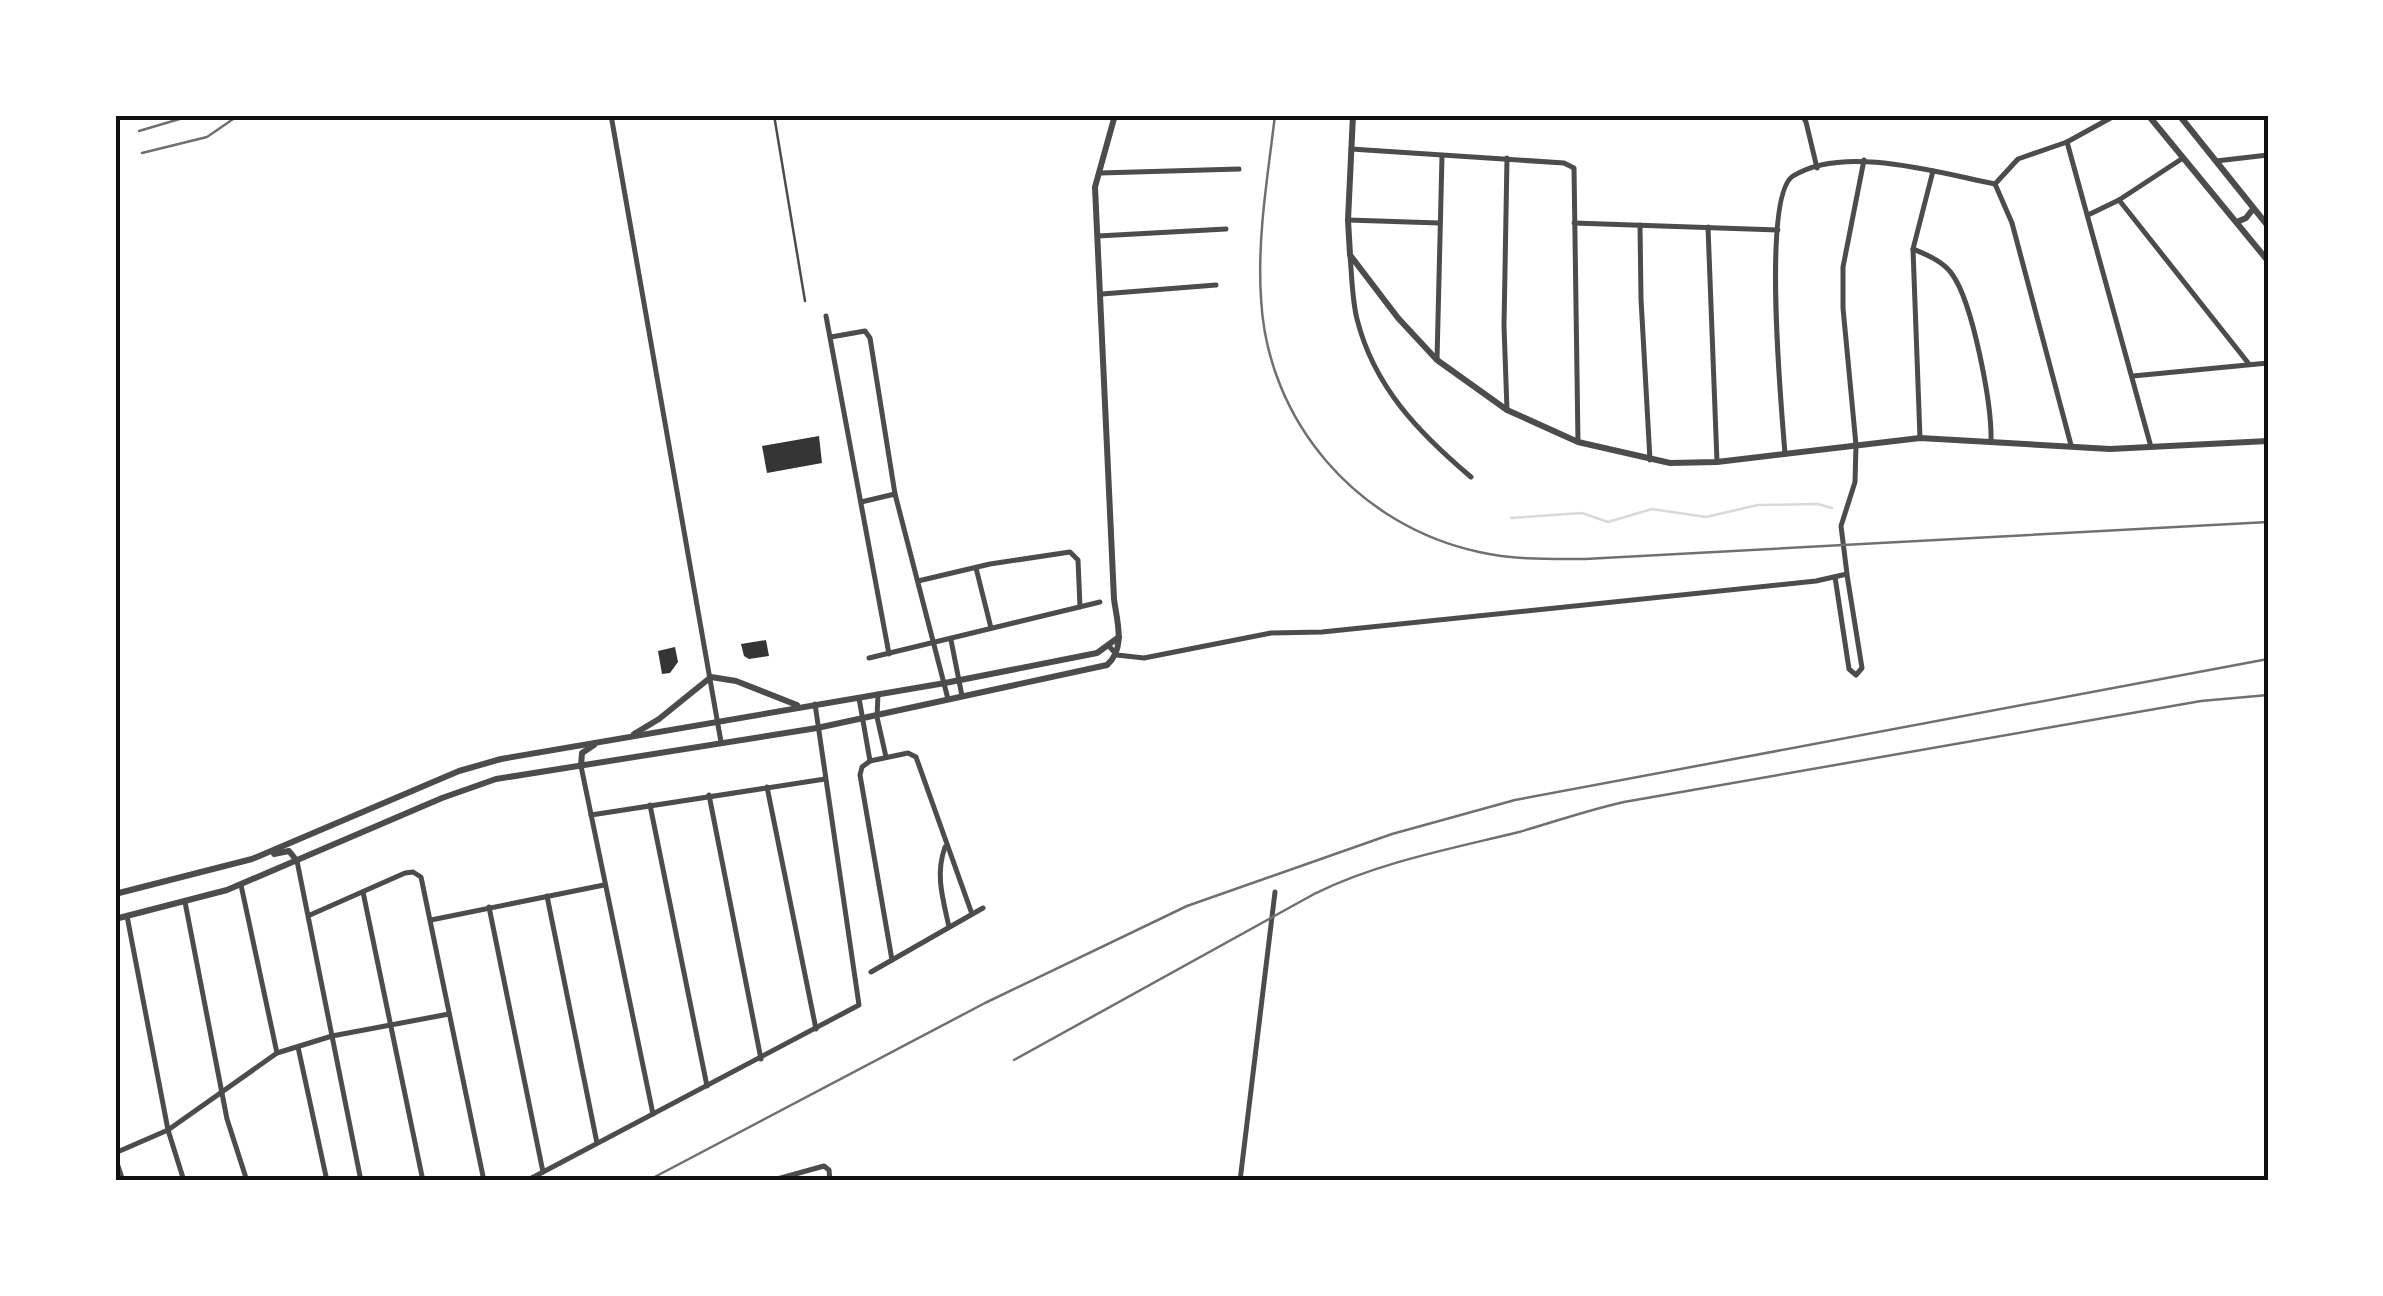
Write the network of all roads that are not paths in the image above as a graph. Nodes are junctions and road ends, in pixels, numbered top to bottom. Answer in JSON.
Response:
{"nodes":[{"id":1,"x":611,"y":115,"type":"edge"},
{"id":2,"x":774,"y":115,"type":"edge"},
{"id":3,"x":1115,"y":115,"type":"edge"},
{"id":4,"x":1354,"y":115,"type":"edge"},
{"id":5,"x":1802,"y":115,"type":"edge"},
{"id":6,"x":2116,"y":115,"type":"edge"},
{"id":7,"x":2148,"y":115,"type":"edge"},
{"id":8,"x":2179,"y":115,"type":"edge"},
{"id":9,"x":2066,"y":142,"type":"junction"},
{"id":10,"x":1351,"y":149,"type":"junction"},
{"id":11,"x":1442,"y":156,"type":"junction"},
{"id":12,"x":2268,"y":156,"type":"edge"},
{"id":13,"x":1508,"y":158,"type":"junction"},
{"id":14,"x":2183,"y":158,"type":"junction"},
{"id":15,"x":1864,"y":160,"type":"junction"},
{"id":16,"x":2216,"y":161,"type":"junction"},
{"id":17,"x":1817,"y":168,"type":"junction"},
{"id":18,"x":1239,"y":169,"type":"dead end"},
{"id":19,"x":1097,"y":172,"type":"junction"},
{"id":20,"x":1932,"y":172,"type":"junction"},
{"id":21,"x":1995,"y":184,"type":"junction"},
{"id":22,"x":2119,"y":200,"type":"junction"},
{"id":23,"x":2254,"y":209,"type":"junction"},
{"id":24,"x":2088,"y":215,"type":"junction"},
{"id":25,"x":1348,"y":220,"type":"junction"},
{"id":26,"x":1574,"y":222,"type":"junction"},
{"id":27,"x":2237,"y":222,"type":"junction"},
{"id":28,"x":1439,"y":223,"type":"junction"},
{"id":29,"x":1640,"y":225,"type":"junction"},
{"id":30,"x":2268,"y":226,"type":"edge"},
{"id":31,"x":1708,"y":227,"type":"junction"},
{"id":32,"x":1226,"y":229,"type":"dead end"},
{"id":33,"x":1778,"y":230,"type":"junction"},
{"id":34,"x":1098,"y":236,"type":"junction"},
{"id":35,"x":1913,"y":248,"type":"junction"},
{"id":36,"x":1350,"y":255,"type":"junction"},
{"id":37,"x":2268,"y":261,"type":"edge"},
{"id":38,"x":1216,"y":285,"type":"dead end"},
{"id":39,"x":1102,"y":294,"type":"junction"},
{"id":40,"x":805,"y":301,"type":"dead end"},
{"id":41,"x":826,"y":316,"type":"dead end"},
{"id":42,"x":831,"y":337,"type":"junction"},
{"id":43,"x":1437,"y":360,"type":"junction"},
{"id":44,"x":2268,"y":363,"type":"edge"},
{"id":45,"x":2249,"y":364,"type":"junction"},
{"id":46,"x":2133,"y":376,"type":"junction"},
{"id":47,"x":1507,"y":410,"type":"junction"},
{"id":48,"x":1920,"y":438,"type":"junction"},
{"id":49,"x":1991,"y":441,"type":"junction"},
{"id":50,"x":2268,"y":441,"type":"edge"},
{"id":51,"x":1578,"y":442,"type":"junction"},
{"id":52,"x":2071,"y":445,"type":"junction"},
{"id":53,"x":1856,"y":446,"type":"junction"},
{"id":54,"x":2150,"y":447,"type":"junction"},
{"id":55,"x":1785,"y":454,"type":"junction"},
{"id":56,"x":1650,"y":460,"type":"junction"},
{"id":57,"x":1717,"y":462,"type":"junction"},
{"id":58,"x":1471,"y":477,"type":"dead end"},
{"id":59,"x":896,"y":494,"type":"junction"},
{"id":60,"x":861,"y":502,"type":"junction"},
{"id":61,"x":975,"y":567,"type":"junction"},
{"id":62,"x":1846,"y":574,"type":"junction"},
{"id":63,"x":1834,"y":578,"type":"junction"},
{"id":64,"x":918,"y":581,"type":"junction"},
{"id":65,"x":1851,"y":594,"type":"junction"},
{"id":66,"x":1838,"y":597,"type":"junction"},
{"id":67,"x":1100,"y":602,"type":"dead end"},
{"id":68,"x":1080,"y":607,"type":"junction"},
{"id":69,"x":991,"y":628,"type":"junction"},
{"id":70,"x":1856,"y":629,"type":"junction"},
{"id":71,"x":1844,"y":631,"type":"junction"},
{"id":72,"x":1119,"y":637,"type":"junction"},
{"id":73,"x":950,"y":640,"type":"junction"},
{"id":74,"x":936,"y":644,"type":"junction"},
{"id":75,"x":1108,"y":645,"type":"junction"},
{"id":76,"x":889,"y":654,"type":"junction"},
{"id":77,"x":1117,"y":655,"type":"junction"},
{"id":78,"x":869,"y":658,"type":"dead end"},
{"id":79,"x":711,"y":676,"type":"junction"},
{"id":80,"x":962,"y":679,"type":"junction"},
{"id":81,"x":941,"y":684,"type":"junction"},
{"id":82,"x":878,"y":694,"type":"junction"},
{"id":83,"x":965,"y":695,"type":"junction"},
{"id":84,"x":858,"y":698,"type":"junction"},
{"id":85,"x":944,"y":700,"type":"junction"},
{"id":86,"x":816,"y":703,"type":"junction"},
{"id":87,"x":799,"y":706,"type":"junction"},
{"id":88,"x":877,"y":717,"type":"junction"},
{"id":89,"x":863,"y":720,"type":"junction"},
{"id":90,"x":718,"y":722,"type":"junction"},
{"id":91,"x":817,"y":728,"type":"junction"},
{"id":92,"x":628,"y":737,"type":"junction"},
{"id":93,"x":609,"y":740,"type":"junction"},
{"id":94,"x":721,"y":744,"type":"junction"},
{"id":95,"x":886,"y":757,"type":"junction"},
{"id":96,"x":870,"y":761,"type":"junction"},
{"id":97,"x":581,"y":766,"type":"junction"},
{"id":98,"x":826,"y":779,"type":"junction"},
{"id":99,"x":767,"y":787,"type":"junction"},
{"id":100,"x":708,"y":794,"type":"junction"},
{"id":101,"x":650,"y":805,"type":"junction"},
{"id":102,"x":591,"y":815,"type":"junction"},
{"id":103,"x":945,"y":846,"type":"junction"},
{"id":104,"x":252,"y":859,"type":"junction"},
{"id":105,"x":297,"y":861,"type":"junction"},
{"id":106,"x":241,"y":884,"type":"junction"},
{"id":107,"x":604,"y":885,"type":"junction"},
{"id":108,"x":363,"y":892,"type":"junction"},
{"id":109,"x":1275,"y":892,"type":"dead end"},
{"id":110,"x":115,"y":894,"type":"edge"},
{"id":111,"x":547,"y":896,"type":"junction"},
{"id":112,"x":185,"y":902,"type":"junction"},
{"id":113,"x":489,"y":908,"type":"junction"},
{"id":114,"x":983,"y":908,"type":"dead end"},
{"id":115,"x":972,"y":914,"type":"junction"},
{"id":116,"x":310,"y":915,"type":"junction"},
{"id":117,"x":127,"y":916,"type":"junction"},
{"id":118,"x":115,"y":919,"type":"edge"},
{"id":119,"x":431,"y":920,"type":"junction"},
{"id":120,"x":949,"y":927,"type":"junction"},
{"id":121,"x":892,"y":960,"type":"junction"},
{"id":122,"x":871,"y":972,"type":"dead end"},
{"id":123,"x":450,"y":1014,"type":"junction"},
{"id":124,"x":391,"y":1025,"type":"junction"},
{"id":125,"x":816,"y":1029,"type":"junction"},
{"id":126,"x":332,"y":1036,"type":"junction"},
{"id":127,"x":298,"y":1046,"type":"junction"},
{"id":128,"x":277,"y":1053,"type":"junction"},
{"id":129,"x":761,"y":1060,"type":"junction"},
{"id":130,"x":707,"y":1087,"type":"junction"},
{"id":131,"x":221,"y":1092,"type":"junction"},
{"id":132,"x":653,"y":1114,"type":"junction"},
{"id":133,"x":168,"y":1130,"type":"junction"},
{"id":134,"x":598,"y":1145,"type":"junction"},
{"id":135,"x":115,"y":1155,"type":"edge"},
{"id":136,"x":543,"y":1172,"type":"junction"},
{"id":137,"x":123,"y":1181,"type":"edge"},
{"id":138,"x":184,"y":1181,"type":"edge"},
{"id":139,"x":247,"y":1181,"type":"edge"},
{"id":140,"x":328,"y":1181,"type":"edge"},
{"id":141,"x":361,"y":1181,"type":"edge"},
{"id":142,"x":423,"y":1181,"type":"edge"},
{"id":143,"x":484,"y":1181,"type":"edge"},
{"id":144,"x":526,"y":1181,"type":"edge"},
{"id":145,"x":770,"y":1181,"type":"edge"},
{"id":146,"x":830,"y":1181,"type":"edge"},
{"id":147,"x":1240,"y":1181,"type":"edge"}],
"edges":[{"from":1,"to":79,"type":"street"},
{"from":2,"to":40,"type":"lane"},
{"from":3,"to":19,"type":"street"},
{"from":4,"to":10,"type":"street"},
{"from":5,"to":17,"type":"street"},
{"from":6,"to":9,"type":"street"},
{"from":7,"to":14,"type":"street"},
{"from":8,"to":16,"type":"street"},
{"from":9,"to":21,"type":"street"},
{"from":9,"to":24,"type":"street"},
{"from":10,"to":11,"type":"street"},
{"from":10,"to":25,"type":"street"},
{"from":11,"to":13,"type":"street"},
{"from":11,"to":28,"type":"street"},
{"from":12,"to":16,"type":"street"},
{"from":13,"to":26,"type":"street"},
{"from":13,"to":47,"type":"street"},
{"from":14,"to":22,"type":"street"},
{"from":14,"to":27,"type":"street"},
{"from":15,"to":17,"type":"street"},
{"from":15,"to":20,"type":"street"},
{"from":15,"to":53,"type":"street"},
{"from":16,"to":23,"type":"street"},
{"from":17,"to":33,"type":"street"},
{"from":18,"to":19,"type":"street"},
{"from":19,"to":34,"type":"street"},
{"from":20,"to":21,"type":"street"},
{"from":20,"to":35,"type":"street"},
{"from":21,"to":52,"type":"street"},
{"from":22,"to":24,"type":"street"},
{"from":22,"to":45,"type":"street"},
{"from":23,"to":27,"type":"street"},
{"from":23,"to":30,"type":"street"},
{"from":24,"to":46,"type":"street"},
{"from":25,"to":28,"type":"street"},
{"from":25,"to":36,"type":"street"},
{"from":26,"to":29,"type":"street"},
{"from":26,"to":51,"type":"street"},
{"from":27,"to":37,"type":"street"},
{"from":28,"to":43,"type":"street"},
{"from":29,"to":31,"type":"street"},
{"from":29,"to":56,"type":"street"},
{"from":31,"to":33,"type":"street"},
{"from":31,"to":57,"type":"street"},
{"from":32,"to":34,"type":"street"},
{"from":33,"to":55,"type":"street"},
{"from":34,"to":39,"type":"street"},
{"from":35,"to":48,"type":"street"},
{"from":35,"to":49,"type":"street"},
{"from":36,"to":43,"type":"street"},
{"from":36,"to":58,"type":"street"},
{"from":38,"to":39,"type":"street"},
{"from":39,"to":72,"type":"street"},
{"from":41,"to":42,"type":"street"},
{"from":42,"to":59,"type":"street"},
{"from":42,"to":60,"type":"street"},
{"from":43,"to":47,"type":"street"},
{"from":44,"to":45,"type":"street"},
{"from":45,"to":46,"type":"street"},
{"from":46,"to":54,"type":"street"},
{"from":47,"to":51,"type":"street"},
{"from":48,"to":49,"type":"street"},
{"from":48,"to":53,"type":"street"},
{"from":49,"to":52,"type":"street"},
{"from":50,"to":54,"type":"street"},
{"from":51,"to":56,"type":"street"},
{"from":52,"to":54,"type":"street"},
{"from":53,"to":55,"type":"street"},
{"from":53,"to":62,"type":"street"},
{"from":55,"to":57,"type":"street"},
{"from":56,"to":57,"type":"street"},
{"from":59,"to":60,"type":"street"},
{"from":59,"to":64,"type":"street"},
{"from":60,"to":76,"type":"street"},
{"from":61,"to":64,"type":"street"},
{"from":61,"to":68,"type":"street"},
{"from":61,"to":69,"type":"street"},
{"from":62,"to":63,"type":"street"},
{"from":62,"to":65,"type":"street"},
{"from":63,"to":66,"type":"street"},
{"from":63,"to":77,"type":"street"},
{"from":64,"to":74,"type":"street"},
{"from":65,"to":66,"type":"street"},
{"from":65,"to":70,"type":"street"},
{"from":66,"to":71,"type":"street"},
{"from":67,"to":68,"type":"street"},
{"from":68,"to":69,"type":"street"},
{"from":69,"to":73,"type":"street"},
{"from":70,"to":71,"type":"street"},
{"from":70,"to":71,"type":"street"},
{"from":72,"to":75,"type":"street"},
{"from":72,"to":77,"type":"street"},
{"from":73,"to":74,"type":"street"},
{"from":73,"to":80,"type":"street"},
{"from":74,"to":76,"type":"street"},
{"from":74,"to":81,"type":"street"},
{"from":75,"to":77,"type":"street"},
{"from":75,"to":80,"type":"street"},
{"from":76,"to":78,"type":"street"},
{"from":77,"to":83,"type":"street"},
{"from":79,"to":87,"type":"street"},
{"from":79,"to":90,"type":"street"},
{"from":79,"to":92,"type":"street"},
{"from":80,"to":81,"type":"street"},
{"from":80,"to":83,"type":"street"},
{"from":81,"to":82,"type":"street"},
{"from":81,"to":85,"type":"street"},
{"from":82,"to":84,"type":"street"},
{"from":82,"to":88,"type":"street"},
{"from":83,"to":85,"type":"street"},
{"from":84,"to":86,"type":"street"},
{"from":84,"to":89,"type":"street"},
{"from":85,"to":88,"type":"street"},
{"from":86,"to":87,"type":"street"},
{"from":86,"to":91,"type":"street"},
{"from":87,"to":90,"type":"street"},
{"from":88,"to":89,"type":"street"},
{"from":88,"to":95,"type":"street"},
{"from":89,"to":91,"type":"street"},
{"from":89,"to":96,"type":"street"},
{"from":90,"to":92,"type":"street"},
{"from":90,"to":94,"type":"street"},
{"from":91,"to":94,"type":"street"},
{"from":91,"to":98,"type":"street"},
{"from":92,"to":93,"type":"street"},
{"from":93,"to":97,"type":"street"},
{"from":93,"to":104,"type":"street"},
{"from":94,"to":97,"type":"street"},
{"from":95,"to":96,"type":"street"},
{"from":95,"to":103,"type":"street"},
{"from":96,"to":121,"type":"street"},
{"from":97,"to":102,"type":"street"},
{"from":97,"to":105,"type":"street"},
{"from":98,"to":99,"type":"street"},
{"from":98,"to":125,"type":"street"},
{"from":99,"to":100,"type":"street"},
{"from":99,"to":125,"type":"street"},
{"from":100,"to":101,"type":"street"},
{"from":100,"to":129,"type":"street"},
{"from":101,"to":102,"type":"street"},
{"from":101,"to":130,"type":"street"},
{"from":102,"to":107,"type":"street"},
{"from":103,"to":115,"type":"street"},
{"from":103,"to":120,"type":"street"},
{"from":104,"to":105,"type":"street"},
{"from":104,"to":110,"type":"street"},
{"from":105,"to":106,"type":"street"},
{"from":105,"to":116,"type":"street"},
{"from":106,"to":112,"type":"street"},
{"from":106,"to":128,"type":"street"},
{"from":107,"to":111,"type":"street"},
{"from":107,"to":132,"type":"street"},
{"from":108,"to":116,"type":"street"},
{"from":108,"to":119,"type":"street"},
{"from":108,"to":124,"type":"street"},
{"from":109,"to":147,"type":"street"},
{"from":111,"to":113,"type":"street"},
{"from":111,"to":134,"type":"street"},
{"from":112,"to":117,"type":"street"},
{"from":112,"to":131,"type":"street"},
{"from":113,"to":119,"type":"street"},
{"from":113,"to":136,"type":"street"},
{"from":114,"to":115,"type":"street"},
{"from":115,"to":120,"type":"street"},
{"from":116,"to":126,"type":"street"},
{"from":117,"to":118,"type":"street"},
{"from":117,"to":133,"type":"street"},
{"from":119,"to":123,"type":"street"},
{"from":120,"to":121,"type":"street"},
{"from":121,"to":122,"type":"street"},
{"from":123,"to":124,"type":"street"},
{"from":123,"to":143,"type":"street"},
{"from":124,"to":126,"type":"street"},
{"from":124,"to":142,"type":"street"},
{"from":125,"to":129,"type":"street"},
{"from":126,"to":127,"type":"street"},
{"from":126,"to":141,"type":"street"},
{"from":127,"to":128,"type":"street"},
{"from":127,"to":140,"type":"street"},
{"from":128,"to":131,"type":"street"},
{"from":129,"to":130,"type":"street"},
{"from":130,"to":132,"type":"street"},
{"from":131,"to":133,"type":"street"},
{"from":131,"to":139,"type":"street"},
{"from":132,"to":134,"type":"street"},
{"from":133,"to":135,"type":"street"},
{"from":133,"to":138,"type":"street"},
{"from":134,"to":136,"type":"street"},
{"from":135,"to":137,"type":"street"},
{"from":136,"to":144,"type":"street"},
{"from":145,"to":146,"type":"street"}]}
